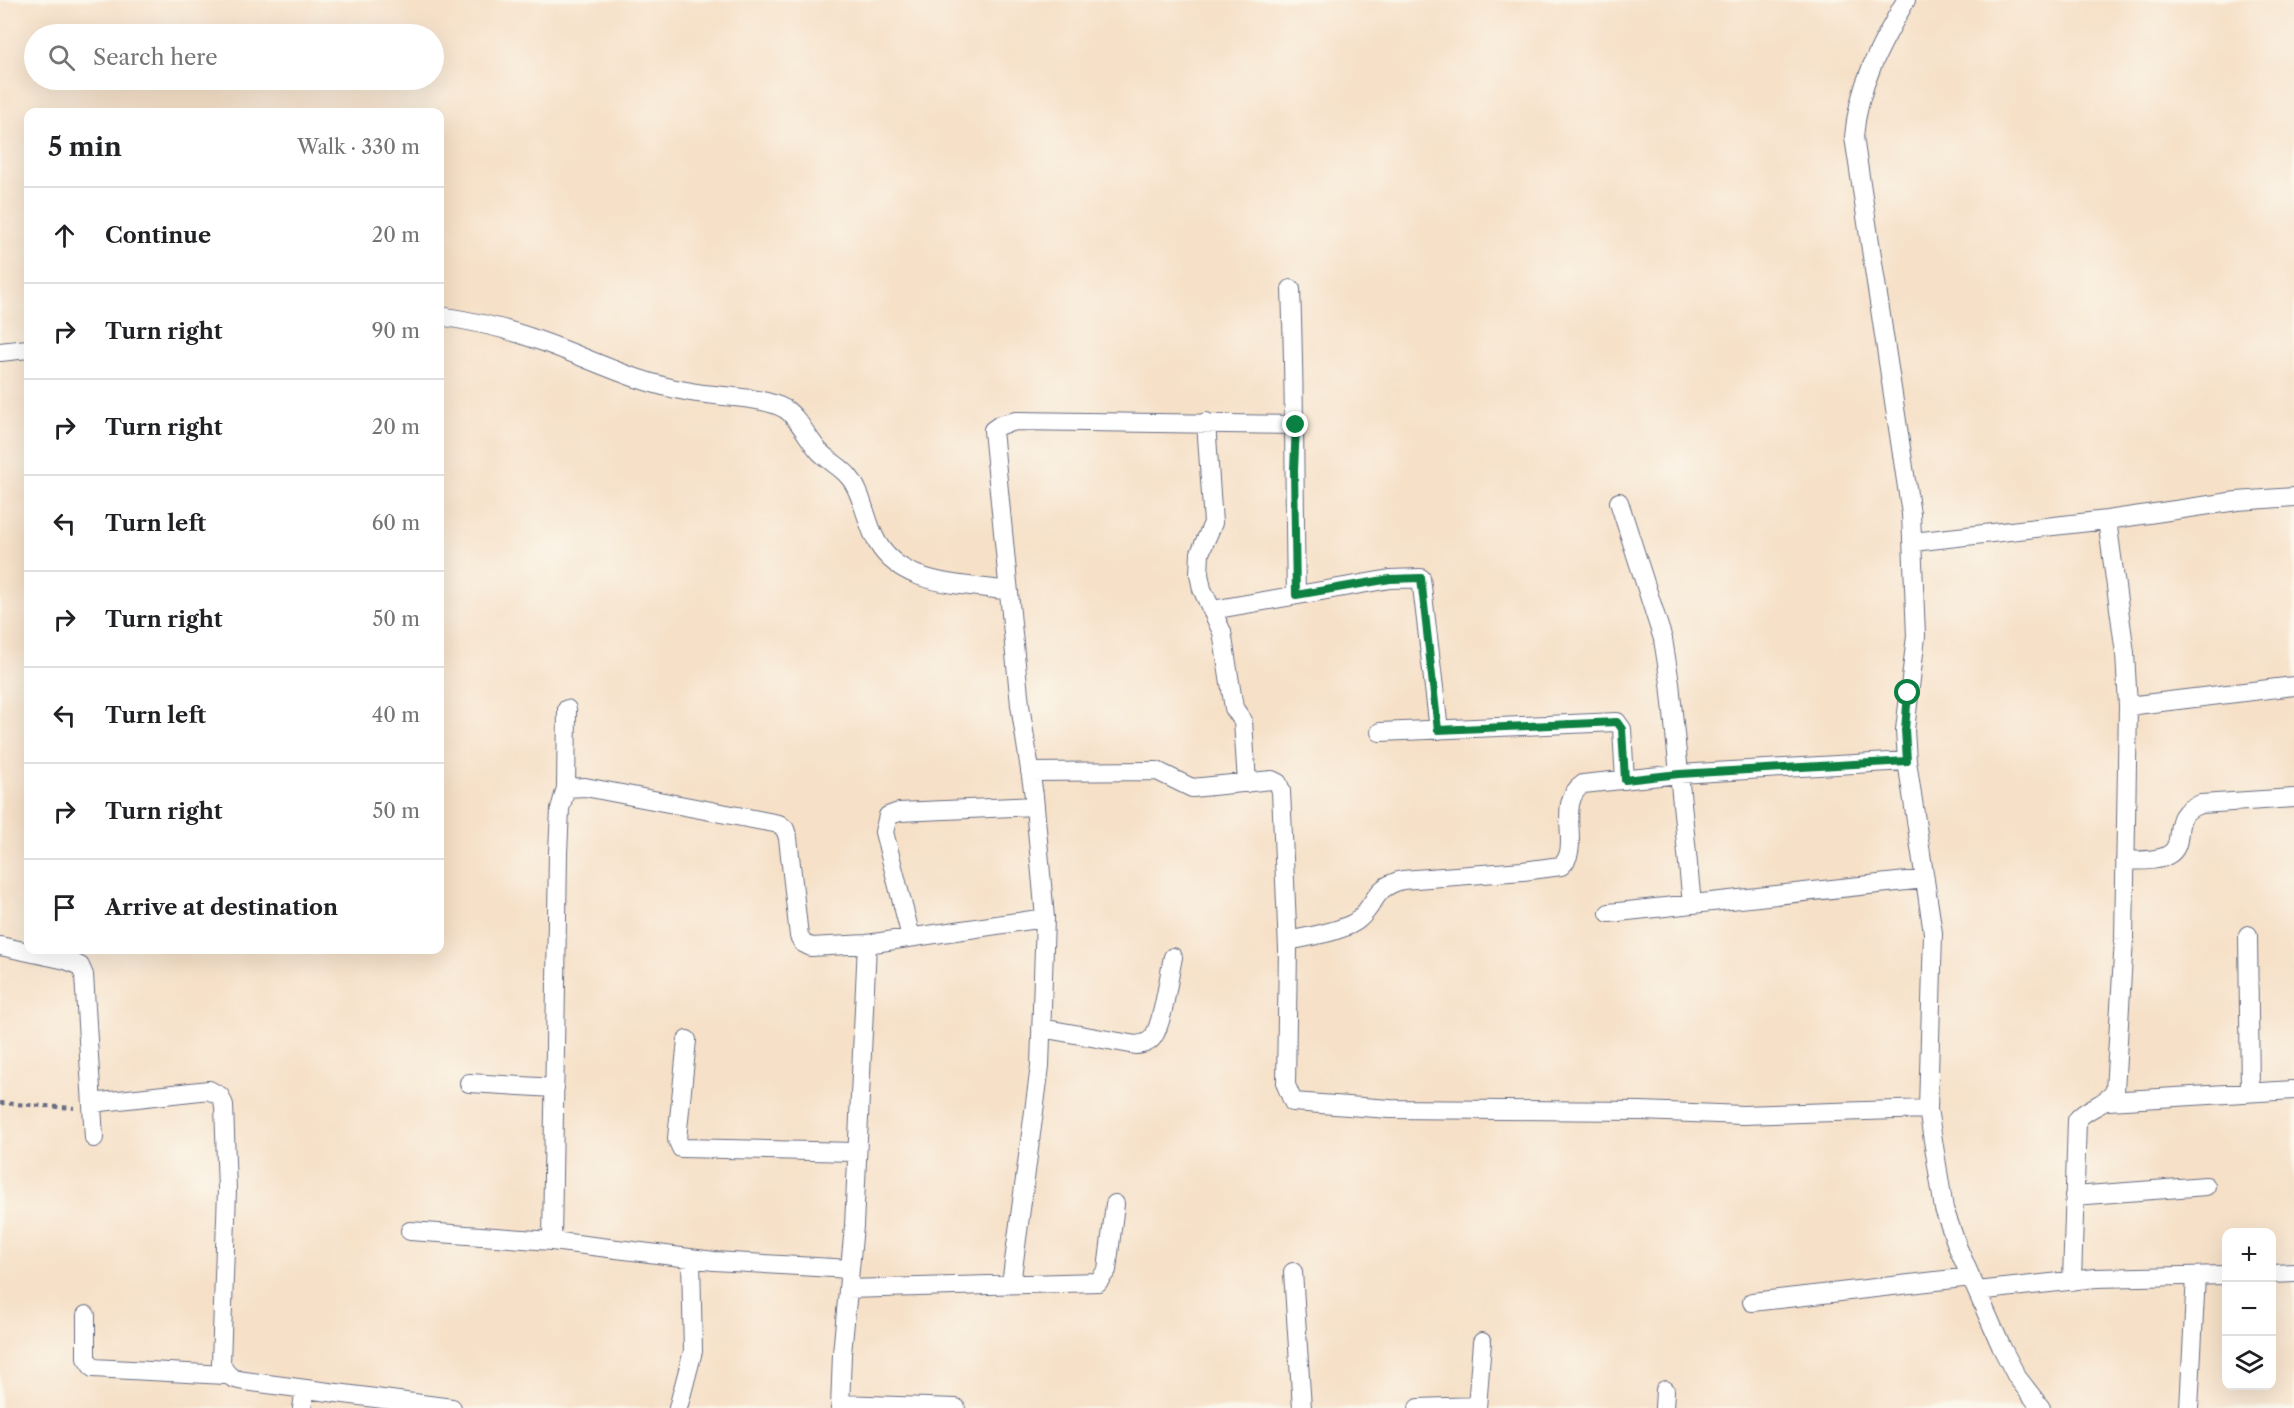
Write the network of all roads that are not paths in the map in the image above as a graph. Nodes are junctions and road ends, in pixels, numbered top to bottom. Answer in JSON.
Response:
{"nodes":[{"id":1,"x":1906,"y":0,"type":"edge"},
{"id":2,"x":1291,"y":289,"type":"dead end"},
{"id":3,"x":444,"y":317,"type":"edge"},
{"id":4,"x":24,"y":349,"type":"edge"},
{"id":5,"x":0,"y":352,"type":"edge"},
{"id":6,"x":1206,"y":422,"type":"junction"},
{"id":7,"x":1296,"y":425,"type":"junction"},
{"id":8,"x":2294,"y":497,"type":"edge"},
{"id":9,"x":1619,"y":502,"type":"dead end"},
{"id":10,"x":2107,"y":520,"type":"junction"},
{"id":11,"x":1913,"y":542,"type":"junction"},
{"id":12,"x":1009,"y":591,"type":"junction"},
{"id":13,"x":1296,"y":595,"type":"junction"},
{"id":14,"x":1212,"y":610,"type":"junction"},
{"id":15,"x":2294,"y":686,"type":"edge"},
{"id":16,"x":2128,"y":706,"type":"junction"},
{"id":17,"x":567,"y":709,"type":"dead end"},
{"id":18,"x":1438,"y":730,"type":"junction"},
{"id":19,"x":1380,"y":732,"type":"dead end"},
{"id":20,"x":1907,"y":761,"type":"junction"},
{"id":21,"x":1030,"y":772,"type":"junction"},
{"id":22,"x":1679,"y":774,"type":"junction"},
{"id":23,"x":1625,"y":780,"type":"junction"},
{"id":24,"x":1247,"y":783,"type":"junction"},
{"id":25,"x":566,"y":788,"type":"junction"},
{"id":26,"x":2294,"y":798,"type":"edge"},
{"id":27,"x":1035,"y":806,"type":"junction"},
{"id":28,"x":2125,"y":861,"type":"junction"},
{"id":29,"x":1925,"y":879,"type":"junction"},
{"id":30,"x":1692,"y":904,"type":"junction"},
{"id":31,"x":1609,"y":913,"type":"dead end"},
{"id":32,"x":1045,"y":918,"type":"junction"},
{"id":33,"x":2248,"y":935,"type":"dead end"},
{"id":34,"x":911,"y":937,"type":"junction"},
{"id":35,"x":1288,"y":942,"type":"junction"},
{"id":36,"x":867,"y":944,"type":"junction"},
{"id":37,"x":0,"y":946,"type":"edge"},
{"id":38,"x":24,"y":951,"type":"edge"},
{"id":39,"x":38,"y":954,"type":"edge"},
{"id":40,"x":1173,"y":957,"type":"dead end"},
{"id":41,"x":1041,"y":1028,"type":"junction"},
{"id":42,"x":687,"y":1040,"type":"dead end"},
{"id":43,"x":469,"y":1083,"type":"dead end"},
{"id":44,"x":555,"y":1088,"type":"junction"},
{"id":45,"x":2294,"y":1090,"type":"edge"},
{"id":46,"x":2250,"y":1092,"type":"junction"},
{"id":47,"x":2108,"y":1101,"type":"junction"},
{"id":48,"x":92,"y":1106,"type":"junction"},
{"id":49,"x":1928,"y":1109,"type":"junction"},
{"id":50,"x":94,"y":1138,"type":"dead end"},
{"id":51,"x":855,"y":1152,"type":"junction"},
{"id":52,"x":2206,"y":1186,"type":"dead end"},
{"id":53,"x":2074,"y":1196,"type":"junction"},
{"id":54,"x":1115,"y":1204,"type":"dead end"},
{"id":55,"x":410,"y":1232,"type":"dead end"},
{"id":56,"x":552,"y":1241,"type":"junction"},
{"id":57,"x":691,"y":1259,"type":"junction"},
{"id":58,"x":850,"y":1269,"type":"junction"},
{"id":59,"x":1293,"y":1272,"type":"dead end"},
{"id":60,"x":2294,"y":1273,"type":"edge"},
{"id":61,"x":2276,"y":1274,"type":"edge"},
{"id":62,"x":2222,"y":1275,"type":"edge"},
{"id":63,"x":2196,"y":1276,"type":"junction"},
{"id":64,"x":2072,"y":1281,"type":"junction"},
{"id":65,"x":1011,"y":1284,"type":"junction"},
{"id":66,"x":1974,"y":1284,"type":"junction"},
{"id":67,"x":848,"y":1289,"type":"junction"},
{"id":68,"x":1752,"y":1302,"type":"dead end"},
{"id":69,"x":86,"y":1315,"type":"dead end"},
{"id":70,"x":1482,"y":1342,"type":"dead end"},
{"id":71,"x":225,"y":1375,"type":"junction"},
{"id":72,"x":305,"y":1389,"type":"junction"},
{"id":73,"x":840,"y":1406,"type":"edge"},
{"id":74,"x":1477,"y":1407,"type":"edge"},
{"id":75,"x":302,"y":1408,"type":"edge"},
{"id":76,"x":452,"y":1408,"type":"edge"},
{"id":77,"x":678,"y":1408,"type":"edge"},
{"id":78,"x":956,"y":1408,"type":"edge"},
{"id":79,"x":1302,"y":1408,"type":"edge"},
{"id":80,"x":1418,"y":1408,"type":"edge"},
{"id":81,"x":2041,"y":1408,"type":"edge"},
{"id":82,"x":2190,"y":1408,"type":"edge"}],
"edges":[{"from":1,"to":11,"type":"street"},
{"from":2,"to":7,"type":"street"},
{"from":3,"to":12,"type":"street"},
{"from":4,"to":5,"type":"street"},
{"from":6,"to":7,"type":"street"},
{"from":6,"to":12,"type":"street"},
{"from":6,"to":14,"type":"street"},
{"from":7,"to":13,"type":"street"},
{"from":8,"to":10,"type":"street"},
{"from":9,"to":22,"type":"street"},
{"from":10,"to":11,"type":"street"},
{"from":10,"to":16,"type":"street"},
{"from":11,"to":20,"type":"street"},
{"from":12,"to":21,"type":"street"},
{"from":13,"to":14,"type":"street"},
{"from":13,"to":18,"type":"street"},
{"from":14,"to":24,"type":"street"},
{"from":15,"to":16,"type":"street"},
{"from":16,"to":28,"type":"street"},
{"from":17,"to":25,"type":"street"},
{"from":18,"to":19,"type":"street"},
{"from":18,"to":23,"type":"street"},
{"from":20,"to":22,"type":"street"},
{"from":20,"to":29,"type":"street"},
{"from":21,"to":24,"type":"street"},
{"from":21,"to":27,"type":"street"},
{"from":22,"to":23,"type":"street"},
{"from":22,"to":30,"type":"street"},
{"from":23,"to":35,"type":"street"},
{"from":24,"to":35,"type":"street"},
{"from":25,"to":36,"type":"street"},
{"from":25,"to":44,"type":"street"},
{"from":26,"to":28,"type":"street"},
{"from":27,"to":32,"type":"street"},
{"from":27,"to":34,"type":"street"},
{"from":28,"to":47,"type":"street"},
{"from":29,"to":30,"type":"street"},
{"from":29,"to":49,"type":"street"},
{"from":30,"to":31,"type":"street"},
{"from":32,"to":34,"type":"street"},
{"from":32,"to":41,"type":"street"},
{"from":33,"to":46,"type":"street"},
{"from":34,"to":36,"type":"street"},
{"from":35,"to":49,"type":"street"},
{"from":36,"to":51,"type":"street"},
{"from":37,"to":38,"type":"street"},
{"from":39,"to":48,"type":"street"},
{"from":40,"to":41,"type":"street"},
{"from":41,"to":65,"type":"street"},
{"from":42,"to":51,"type":"street"},
{"from":43,"to":44,"type":"street"},
{"from":44,"to":56,"type":"street"},
{"from":45,"to":46,"type":"street"},
{"from":46,"to":47,"type":"street"},
{"from":47,"to":53,"type":"street"},
{"from":48,"to":50,"type":"street"},
{"from":48,"to":71,"type":"street"},
{"from":49,"to":66,"type":"street"},
{"from":51,"to":58,"type":"street"},
{"from":52,"to":53,"type":"street"},
{"from":53,"to":64,"type":"street"},
{"from":54,"to":65,"type":"street"},
{"from":55,"to":56,"type":"street"},
{"from":56,"to":57,"type":"street"},
{"from":57,"to":58,"type":"street"},
{"from":57,"to":77,"type":"street"},
{"from":58,"to":67,"type":"street"},
{"from":59,"to":79,"type":"street"},
{"from":60,"to":61,"type":"street"},
{"from":62,"to":63,"type":"street"},
{"from":63,"to":64,"type":"street"},
{"from":63,"to":82,"type":"street"},
{"from":64,"to":66,"type":"street"},
{"from":65,"to":67,"type":"street"},
{"from":66,"to":68,"type":"street"},
{"from":66,"to":81,"type":"street"},
{"from":67,"to":73,"type":"street"},
{"from":69,"to":71,"type":"street"},
{"from":70,"to":74,"type":"street"},
{"from":71,"to":72,"type":"street"},
{"from":72,"to":75,"type":"street"},
{"from":72,"to":76,"type":"street"},
{"from":73,"to":78,"type":"street"},
{"from":74,"to":80,"type":"street"}]}
